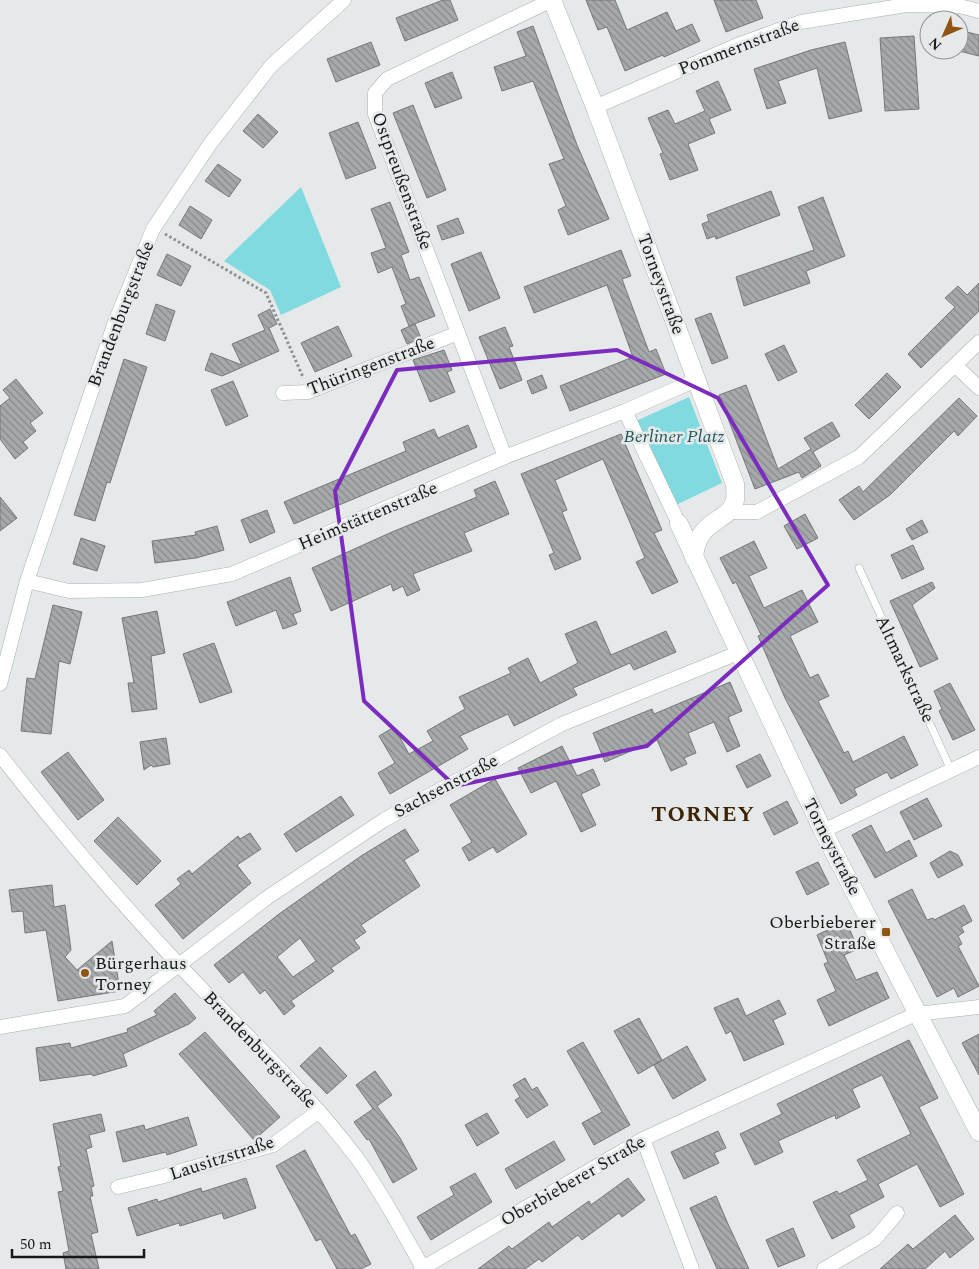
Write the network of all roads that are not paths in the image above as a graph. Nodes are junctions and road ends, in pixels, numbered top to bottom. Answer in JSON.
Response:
{"nodes":[{"id":1,"x":552,"y":0,"type":"edge"},
{"id":2,"x":340,"y":1,"type":"edge"},
{"id":3,"x":979,"y":11,"type":"edge"},
{"id":4,"x":595,"y":107,"type":"junction"},
{"id":5,"x":458,"y":333,"type":"junction"},
{"id":6,"x":979,"y":342,"type":"edge"},
{"id":7,"x":956,"y":366,"type":"junction"},
{"id":8,"x":696,"y":380,"type":"junction"},
{"id":9,"x":979,"y":388,"type":"edge"},
{"id":10,"x":283,"y":393,"type":"dead end"},
{"id":11,"x":625,"y":411,"type":"junction"},
{"id":12,"x":505,"y":457,"type":"junction"},
{"id":13,"x":726,"y":512,"type":"junction"},
{"id":14,"x":679,"y":524,"type":"joint"},
{"id":15,"x":694,"y":558,"type":"junction"},
{"id":16,"x":859,"y":568,"type":"dead end"},
{"id":17,"x":27,"y":582,"type":"junction"},
{"id":18,"x":738,"y":653,"type":"junction"},
{"id":19,"x":0,"y":684,"type":"edge"},
{"id":20,"x":0,"y":755,"type":"edge"},
{"id":21,"x":979,"y":757,"type":"edge"},
{"id":22,"x":951,"y":770,"type":"junction"},
{"id":23,"x":823,"y":831,"type":"junction"},
{"id":24,"x":180,"y":966,"type":"junction"},
{"id":25,"x":979,"y":1007,"type":"edge"},
{"id":26,"x":916,"y":1014,"type":"junction"},
{"id":27,"x":0,"y":1027,"type":"edge"},
{"id":28,"x":319,"y":1111,"type":"junction"},
{"id":29,"x":979,"y":1132,"type":"edge"},
{"id":30,"x":643,"y":1139,"type":"junction"},
{"id":31,"x":118,"y":1187,"type":"dead end"},
{"id":32,"x":897,"y":1213,"type":"dead end"},
{"id":33,"x":422,"y":1268,"type":"edge"},
{"id":34,"x":692,"y":1269,"type":"edge"},
{"id":35,"x":824,"y":1269,"type":"edge"}],
"edges":[{"from":1,"to":4,"type":"street","name":"Torneystraße"},
{"from":1,"to":5,"type":"street","name":"Ostpreußenstraße"},
{"from":2,"to":17,"type":"street","name":"Brandenburgstraße"},
{"from":3,"to":4,"type":"street","name":"Pommernstraße"},
{"from":4,"to":8,"type":"street","name":"Torneystraße"},
{"from":5,"to":10,"type":"street","name":"Thüringenstraße"},
{"from":5,"to":12,"type":"street","name":"Ostpreußenstraße"},
{"from":6,"to":7,"type":"street"},
{"from":7,"to":9,"type":"street"},
{"from":7,"to":13,"type":"street"},
{"from":8,"to":11,"type":"street","name":"Heimstättenstraße"},
{"from":8,"to":13,"type":"street","name":"Torneystraße"},
{"from":11,"to":12,"type":"street","name":"Heimstättenstraße"},
{"from":11,"to":14,"type":"street","name":"Torneystraße"},
{"from":12,"to":17,"type":"street","name":"Heimstättenstraße"},
{"from":13,"to":15,"type":"street","name":"Torneystraße"},
{"from":14,"to":15,"type":"street","name":"Torneystraße"},
{"from":15,"to":18,"type":"street","name":"Torneystraße"},
{"from":16,"to":22,"type":"lane","name":"Altmarkstraße"},
{"from":17,"to":19,"type":"street","name":"Brandenburgstraße"},
{"from":18,"to":23,"type":"street","name":"Torneystraße"},
{"from":18,"to":24,"type":"street","name":"Sachsenstraße"},
{"from":20,"to":24,"type":"street","name":"Brandenburgstraße"},
{"from":21,"to":22,"type":"street"},
{"from":22,"to":23,"type":"street"},
{"from":23,"to":26,"type":"street","name":"Torneystraße"},
{"from":24,"to":27,"type":"street","name":"Sachsenstraße"},
{"from":24,"to":28,"type":"street","name":"Brandenburgstraße"},
{"from":25,"to":26,"type":"street","name":"Oberbieberer Straße"},
{"from":26,"to":29,"type":"street","name":"Torneystraße"},
{"from":26,"to":30,"type":"street","name":"Oberbieberer Straße"},
{"from":28,"to":31,"type":"street","name":"Lausitzstraße"},
{"from":28,"to":33,"type":"street","name":"Brandenburgstraße"},
{"from":30,"to":33,"type":"street","name":"Oberbieberer Straße"},
{"from":30,"to":34,"type":"street"},
{"from":32,"to":35,"type":"street"}]}
